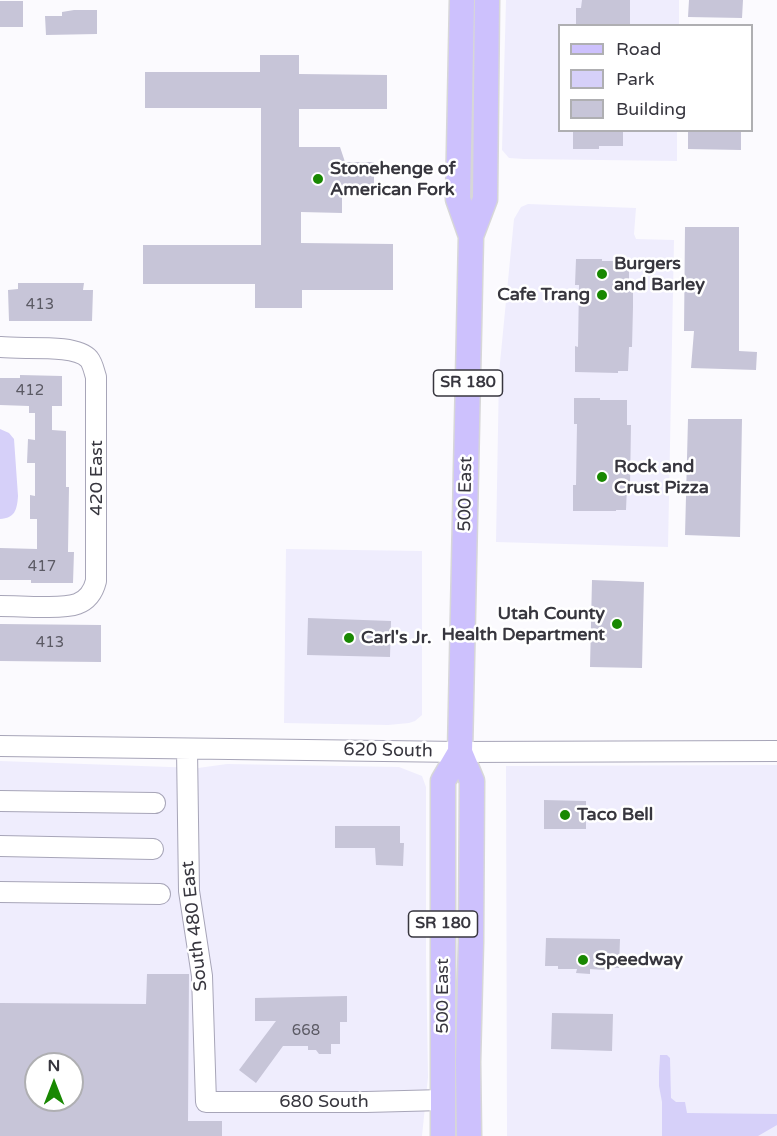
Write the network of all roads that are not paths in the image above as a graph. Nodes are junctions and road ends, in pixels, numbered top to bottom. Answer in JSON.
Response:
{"nodes":[{"id":1,"x":462,"y":0,"type":"edge"},
{"id":2,"x":487,"y":0,"type":"edge"},
{"id":3,"x":471,"y":236,"type":"junction"},
{"id":4,"x":0,"y":347,"type":"edge"},
{"id":5,"x":0,"y":606,"type":"edge"},
{"id":6,"x":0,"y":746,"type":"edge"},
{"id":7,"x":187,"y":749,"type":"junction"},
{"id":8,"x":777,"y":751,"type":"edge"},
{"id":9,"x":460,"y":752,"type":"junction"},
{"id":10,"x":0,"y":801,"type":"edge"},
{"id":11,"x":154,"y":803,"type":"dead end"},
{"id":12,"x":0,"y":846,"type":"edge"},
{"id":13,"x":153,"y":849,"type":"dead end"},
{"id":14,"x":0,"y":892,"type":"edge"},
{"id":15,"x":160,"y":894,"type":"dead end"},
{"id":16,"x":442,"y":1100,"type":"junction"},
{"id":17,"x":206,"y":1102,"type":"joint"},
{"id":18,"x":442,"y":1136,"type":"edge"},
{"id":19,"x":469,"y":1136,"type":"edge"}],
"edges":[{"from":1,"to":3,"type":"main road","name":"500 East","number":"SR 180"},
{"from":2,"to":3,"type":"main road","name":"500 East","number":"SR 180"},
{"from":3,"to":9,"type":"main road","name":"500 East","number":"SR 180"},
{"from":4,"to":5,"type":"street","name":"420 East"},
{"from":6,"to":7,"type":"street","name":"620 South"},
{"from":7,"to":9,"type":"street","name":"620 South"},
{"from":7,"to":17,"type":"street","name":"South 480 East"},
{"from":8,"to":9,"type":"street","name":"620 South"},
{"from":9,"to":16,"type":"main road","name":"500 East","number":"SR 180"},
{"from":9,"to":19,"type":"main road","name":"500 East","number":"SR 180"},
{"from":10,"to":11,"type":"street"},
{"from":12,"to":13,"type":"street"},
{"from":14,"to":15,"type":"street"},
{"from":16,"to":17,"type":"street","name":"680 South"},
{"from":16,"to":18,"type":"main road","name":"500 East","number":"SR 180"}]}
